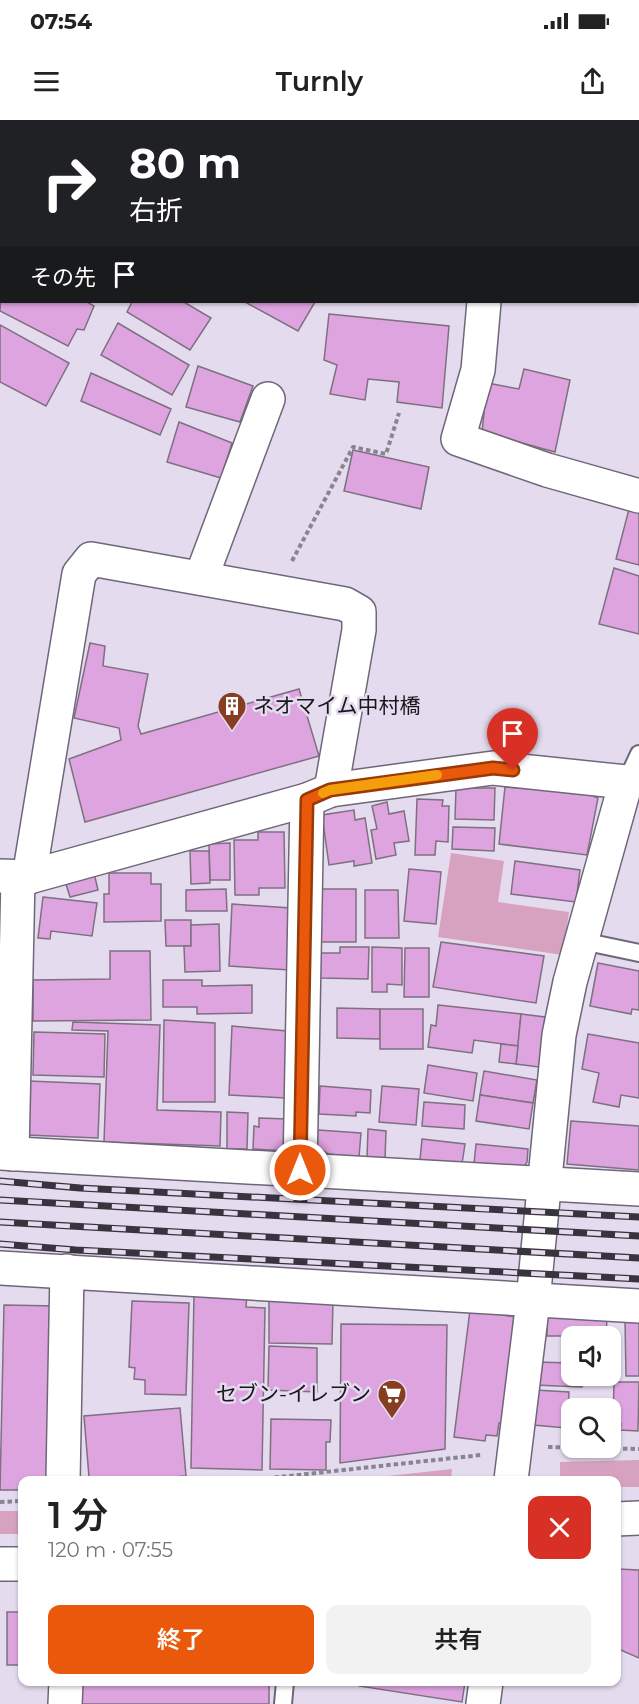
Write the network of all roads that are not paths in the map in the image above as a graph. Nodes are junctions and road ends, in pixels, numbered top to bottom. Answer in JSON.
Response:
{"nodes":[{"id":1,"x":484,"y":303,"type":"edge"},
{"id":2,"x":268,"y":399,"type":"dead end"},
{"id":3,"x":639,"y":496,"type":"edge"},
{"id":4,"x":201,"y":578,"type":"junction"},
{"id":5,"x":635,"y":772,"type":"edge"},
{"id":6,"x":319,"y":795,"type":"junction"},
{"id":7,"x":16,"y":876,"type":"edge"},
{"id":8,"x":582,"y":941,"type":"junction"},
{"id":9,"x":639,"y":953,"type":"edge"},
{"id":10,"x":6,"y":1153,"type":"edge"},
{"id":11,"x":300,"y":1170,"type":"junction"},
{"id":12,"x":543,"y":1184,"type":"junction"},
{"id":13,"x":639,"y":1189,"type":"edge"},
{"id":14,"x":0,"y":1268,"type":"edge"},
{"id":15,"x":67,"y":1271,"type":"junction"},
{"id":16,"x":533,"y":1301,"type":"junction"},
{"id":17,"x":639,"y":1306,"type":"edge"},
{"id":18,"x":63,"y":1476,"type":"edge"},
{"id":19,"x":512,"y":1476,"type":"edge"},
{"id":20,"x":639,"y":1518,"type":"edge"},
{"id":21,"x":621,"y":1519,"type":"edge"},
{"id":22,"x":0,"y":1564,"type":"edge"},
{"id":23,"x":18,"y":1564,"type":"edge"},
{"id":24,"x":66,"y":1686,"type":"edge"},
{"id":25,"x":285,"y":1686,"type":"edge"},
{"id":26,"x":485,"y":1686,"type":"edge"},
{"id":27,"x":64,"y":1704,"type":"edge"},
{"id":28,"x":283,"y":1704,"type":"edge"},
{"id":29,"x":483,"y":1704,"type":"edge"}],
"edges":[{"from":1,"to":3,"type":"street"},
{"from":2,"to":4,"type":"street"},
{"from":4,"to":6,"type":"street"},
{"from":4,"to":7,"type":"street"},
{"from":5,"to":6,"type":"street"},
{"from":5,"to":8,"type":"street"},
{"from":6,"to":7,"type":"street"},
{"from":6,"to":11,"type":"street"},
{"from":7,"to":10,"type":"street"},
{"from":8,"to":9,"type":"lane"},
{"from":8,"to":12,"type":"street"},
{"from":10,"to":11,"type":"street"},
{"from":11,"to":12,"type":"street"},
{"from":12,"to":13,"type":"street"},
{"from":12,"to":16,"type":"street"},
{"from":14,"to":15,"type":"street"},
{"from":15,"to":16,"type":"street"},
{"from":15,"to":18,"type":"street"},
{"from":16,"to":17,"type":"street"},
{"from":16,"to":19,"type":"street"},
{"from":20,"to":21,"type":"street"},
{"from":22,"to":23,"type":"street"},
{"from":24,"to":27,"type":"street"},
{"from":25,"to":28,"type":"lane"},
{"from":26,"to":29,"type":"street"}]}
